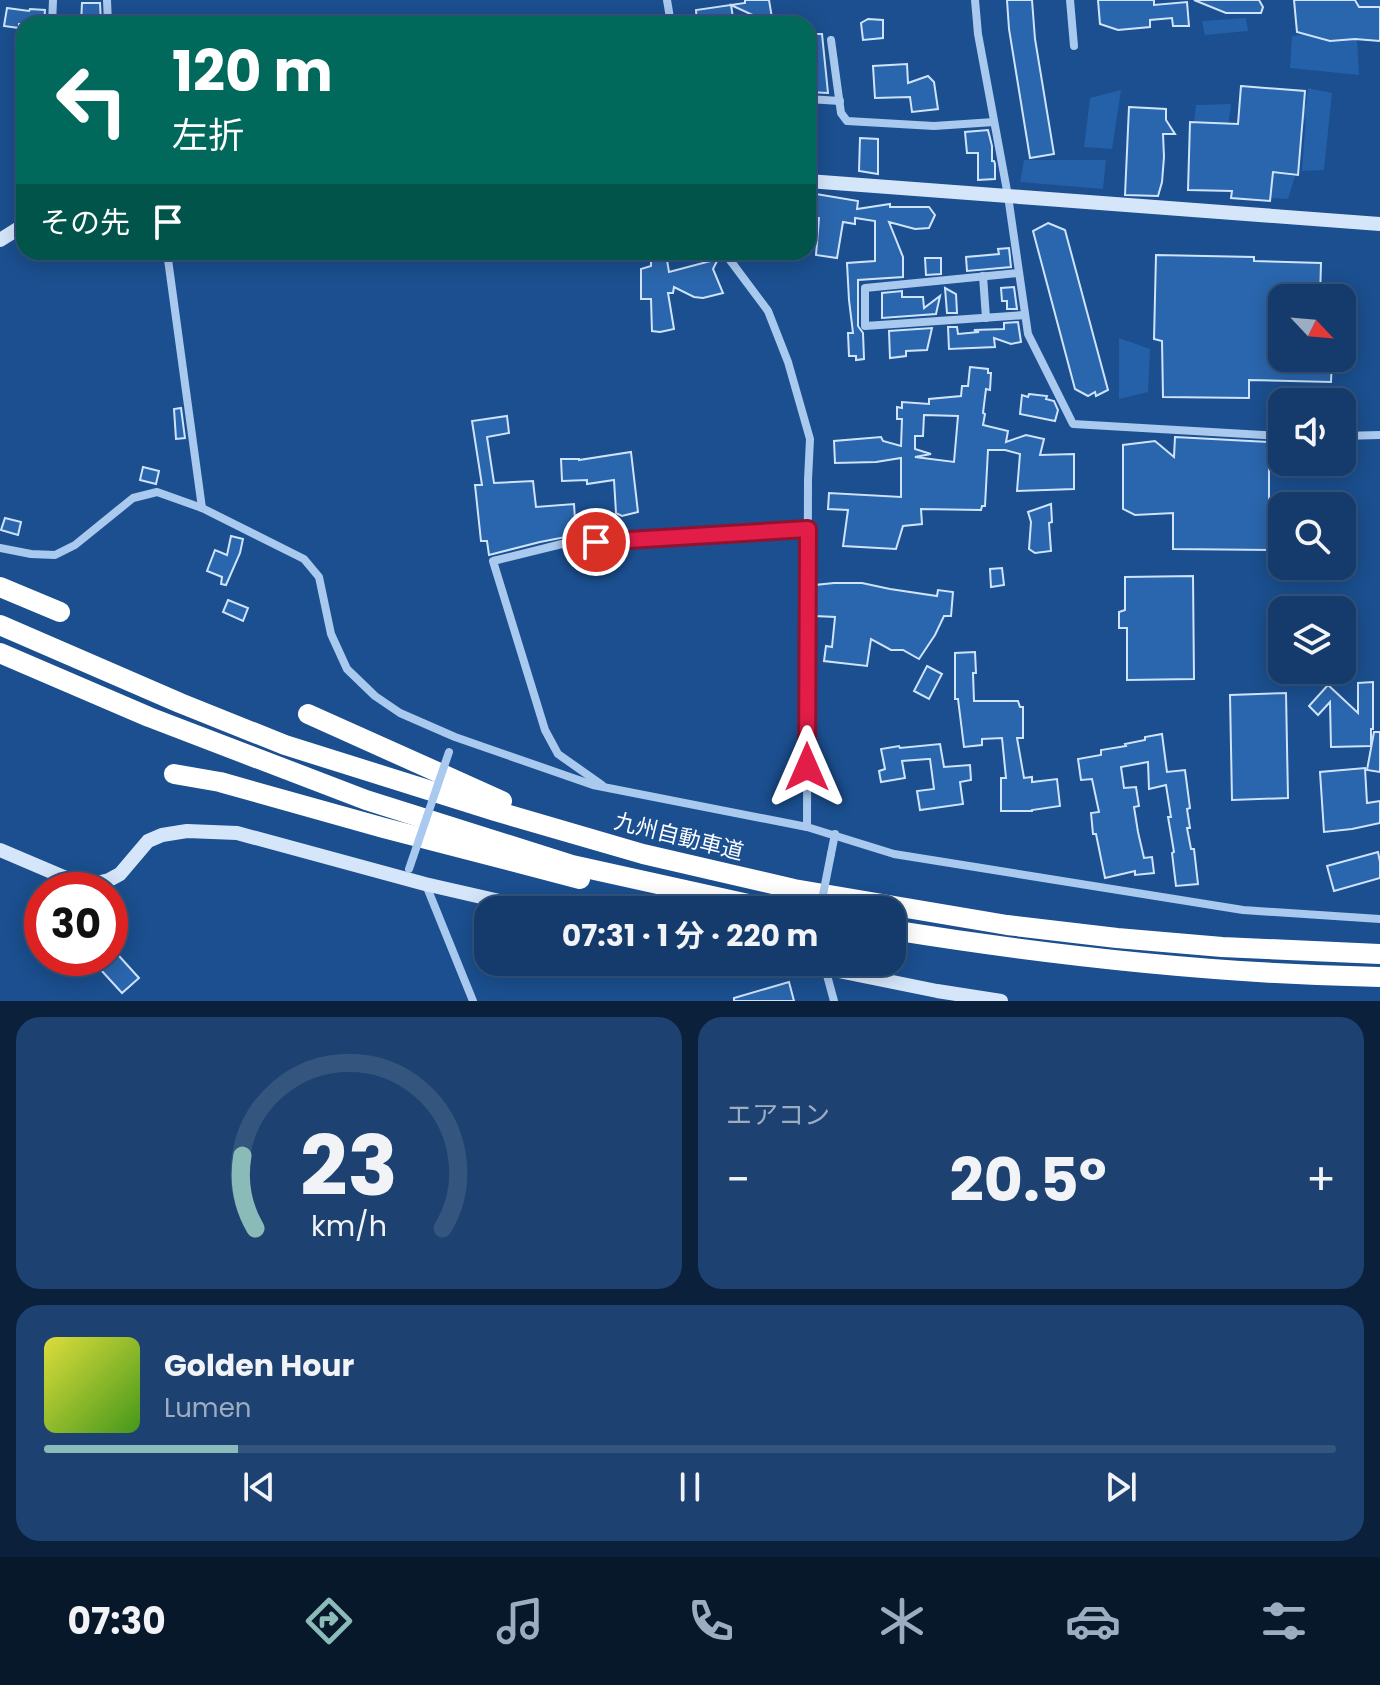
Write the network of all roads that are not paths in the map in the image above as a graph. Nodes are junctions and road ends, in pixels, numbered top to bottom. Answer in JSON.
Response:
{"nodes":[{"id":1,"x":975,"y":0,"type":"edge"},
{"id":2,"x":1070,"y":0,"type":"edge"},
{"id":3,"x":831,"y":40,"type":"dead end"},
{"id":4,"x":1074,"y":46,"type":"dead end"},
{"id":5,"x":816,"y":100,"type":"edge"},
{"id":6,"x":840,"y":101,"type":"junction"},
{"id":7,"x":994,"y":122,"type":"junction"},
{"id":8,"x":816,"y":182,"type":"edge"},
{"id":9,"x":1008,"y":196,"type":"junction"},
{"id":10,"x":1380,"y":224,"type":"edge"},
{"id":11,"x":168,"y":260,"type":"edge"},
{"id":12,"x":730,"y":260,"type":"edge"},
{"id":13,"x":1019,"y":273,"type":"junction"},
{"id":14,"x":983,"y":276,"type":"junction"},
{"id":15,"x":1025,"y":315,"type":"junction"},
{"id":16,"x":986,"y":318,"type":"junction"},
{"id":17,"x":1268,"y":435,"type":"edge"},
{"id":18,"x":1380,"y":435,"type":"edge"},
{"id":19,"x":1356,"y":436,"type":"edge"},
{"id":20,"x":202,"y":508,"type":"junction"},
{"id":21,"x":808,"y":529,"type":"junction"},
{"id":22,"x":0,"y":548,"type":"edge"},
{"id":23,"x":0,"y":587,"type":"edge"},
{"id":24,"x":60,"y":612,"type":"dead end"},
{"id":25,"x":0,"y":625,"type":"edge"},
{"id":26,"x":0,"y":653,"type":"edge"},
{"id":27,"x":308,"y":714,"type":"dead end"},
{"id":28,"x":455,"y":737,"type":"junction"},
{"id":29,"x":174,"y":774,"type":"dead end"},
{"id":30,"x":605,"y":787,"type":"junction"},
{"id":31,"x":807,"y":827,"type":"junction"},
{"id":32,"x":564,"y":830,"type":"junction"},
{"id":33,"x":835,"y":834,"type":"junction"},
{"id":34,"x":0,"y":850,"type":"edge"},
{"id":35,"x":408,"y":874,"type":"junction"},
{"id":36,"x":425,"y":884,"type":"junction"},
{"id":37,"x":477,"y":896,"type":"edge"},
{"id":38,"x":683,"y":896,"type":"edge"},
{"id":39,"x":710,"y":896,"type":"edge"},
{"id":40,"x":823,"y":896,"type":"edge"},
{"id":41,"x":1380,"y":919,"type":"edge"},
{"id":42,"x":906,"y":932,"type":"edge"},
{"id":43,"x":1380,"y":954,"type":"edge"},
{"id":44,"x":827,"y":976,"type":"edge"},
{"id":45,"x":864,"y":976,"type":"edge"},
{"id":46,"x":1380,"y":977,"type":"edge"},
{"id":47,"x":473,"y":1001,"type":"edge"},
{"id":48,"x":834,"y":1001,"type":"edge"},
{"id":49,"x":1001,"y":1001,"type":"edge"}],
"edges":[{"from":1,"to":7,"type":"street"},
{"from":2,"to":4,"type":"street"},
{"from":3,"to":6,"type":"street"},
{"from":5,"to":6,"type":"street"},
{"from":6,"to":7,"type":"street"},
{"from":7,"to":9,"type":"street"},
{"from":8,"to":9,"type":"street"},
{"from":9,"to":10,"type":"street"},
{"from":9,"to":13,"type":"street"},
{"from":11,"to":20,"type":"street"},
{"from":12,"to":21,"type":"street"},
{"from":13,"to":14,"type":"street"},
{"from":13,"to":15,"type":"street"},
{"from":14,"to":16,"type":"street"},
{"from":14,"to":16,"type":"street"},
{"from":15,"to":16,"type":"street"},
{"from":15,"to":17,"type":"street"},
{"from":18,"to":19,"type":"street"},
{"from":20,"to":22,"type":"street"},
{"from":20,"to":28,"type":"street"},
{"from":21,"to":30,"type":"street"},
{"from":21,"to":31,"type":"street"},
{"from":23,"to":24,"type":"highway"},
{"from":25,"to":32,"type":"highway","name":"九州自動車道"},
{"from":26,"to":39,"type":"highway"},
{"from":27,"to":32,"type":"highway"},
{"from":28,"to":30,"type":"street"},
{"from":28,"to":35,"type":"street","bridge":true},
{"from":29,"to":38,"type":"highway"},
{"from":30,"to":31,"type":"street"},
{"from":31,"to":33,"type":"street"},
{"from":32,"to":43,"type":"highway","name":"九州自動車道"},
{"from":33,"to":40,"type":"street","bridge":true},
{"from":33,"to":41,"type":"street"},
{"from":34,"to":35,"type":"street"},
{"from":35,"to":36,"type":"street"},
{"from":36,"to":37,"type":"street"},
{"from":36,"to":47,"type":"street"},
{"from":42,"to":46,"type":"highway"},
{"from":44,"to":48,"type":"street"},
{"from":45,"to":49,"type":"street"}]}
